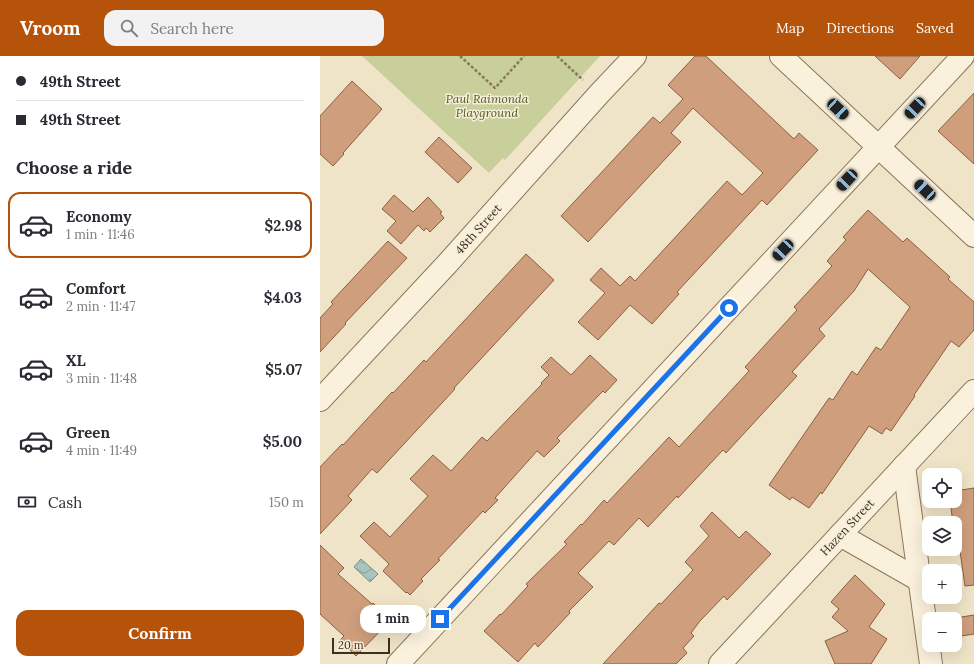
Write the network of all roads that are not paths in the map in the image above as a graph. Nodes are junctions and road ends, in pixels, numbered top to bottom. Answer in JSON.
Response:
{"nodes":[{"id":1,"x":635,"y":56,"type":"edge"},
{"id":2,"x":781,"y":56,"type":"edge"},
{"id":3,"x":963,"y":56,"type":"edge"},
{"id":4,"x":878,"y":147,"type":"junction"},
{"id":5,"x":974,"y":236,"type":"edge"},
{"id":6,"x":974,"y":391,"type":"edge"},
{"id":7,"x":320,"y":400,"type":"edge"},
{"id":8,"x":904,"y":466,"type":"junction"},
{"id":9,"x":840,"y":535,"type":"junction"},
{"id":10,"x":919,"y":580,"type":"junction"},
{"id":11,"x":398,"y":664,"type":"edge"},
{"id":12,"x":720,"y":664,"type":"edge"},
{"id":13,"x":931,"y":664,"type":"edge"}],
"edges":[{"from":1,"to":7,"type":"street","name":"48th Street"},
{"from":2,"to":4,"type":"street"},
{"from":3,"to":4,"type":"street"},
{"from":4,"to":5,"type":"street"},
{"from":4,"to":11,"type":"street"},
{"from":6,"to":8,"type":"street","name":"Hazen Street"},
{"from":8,"to":9,"type":"street","name":"Hazen Street"},
{"from":8,"to":10,"type":"street"},
{"from":9,"to":10,"type":"street"},
{"from":9,"to":12,"type":"street","name":"Hazen Street"},
{"from":10,"to":13,"type":"street"}]}
